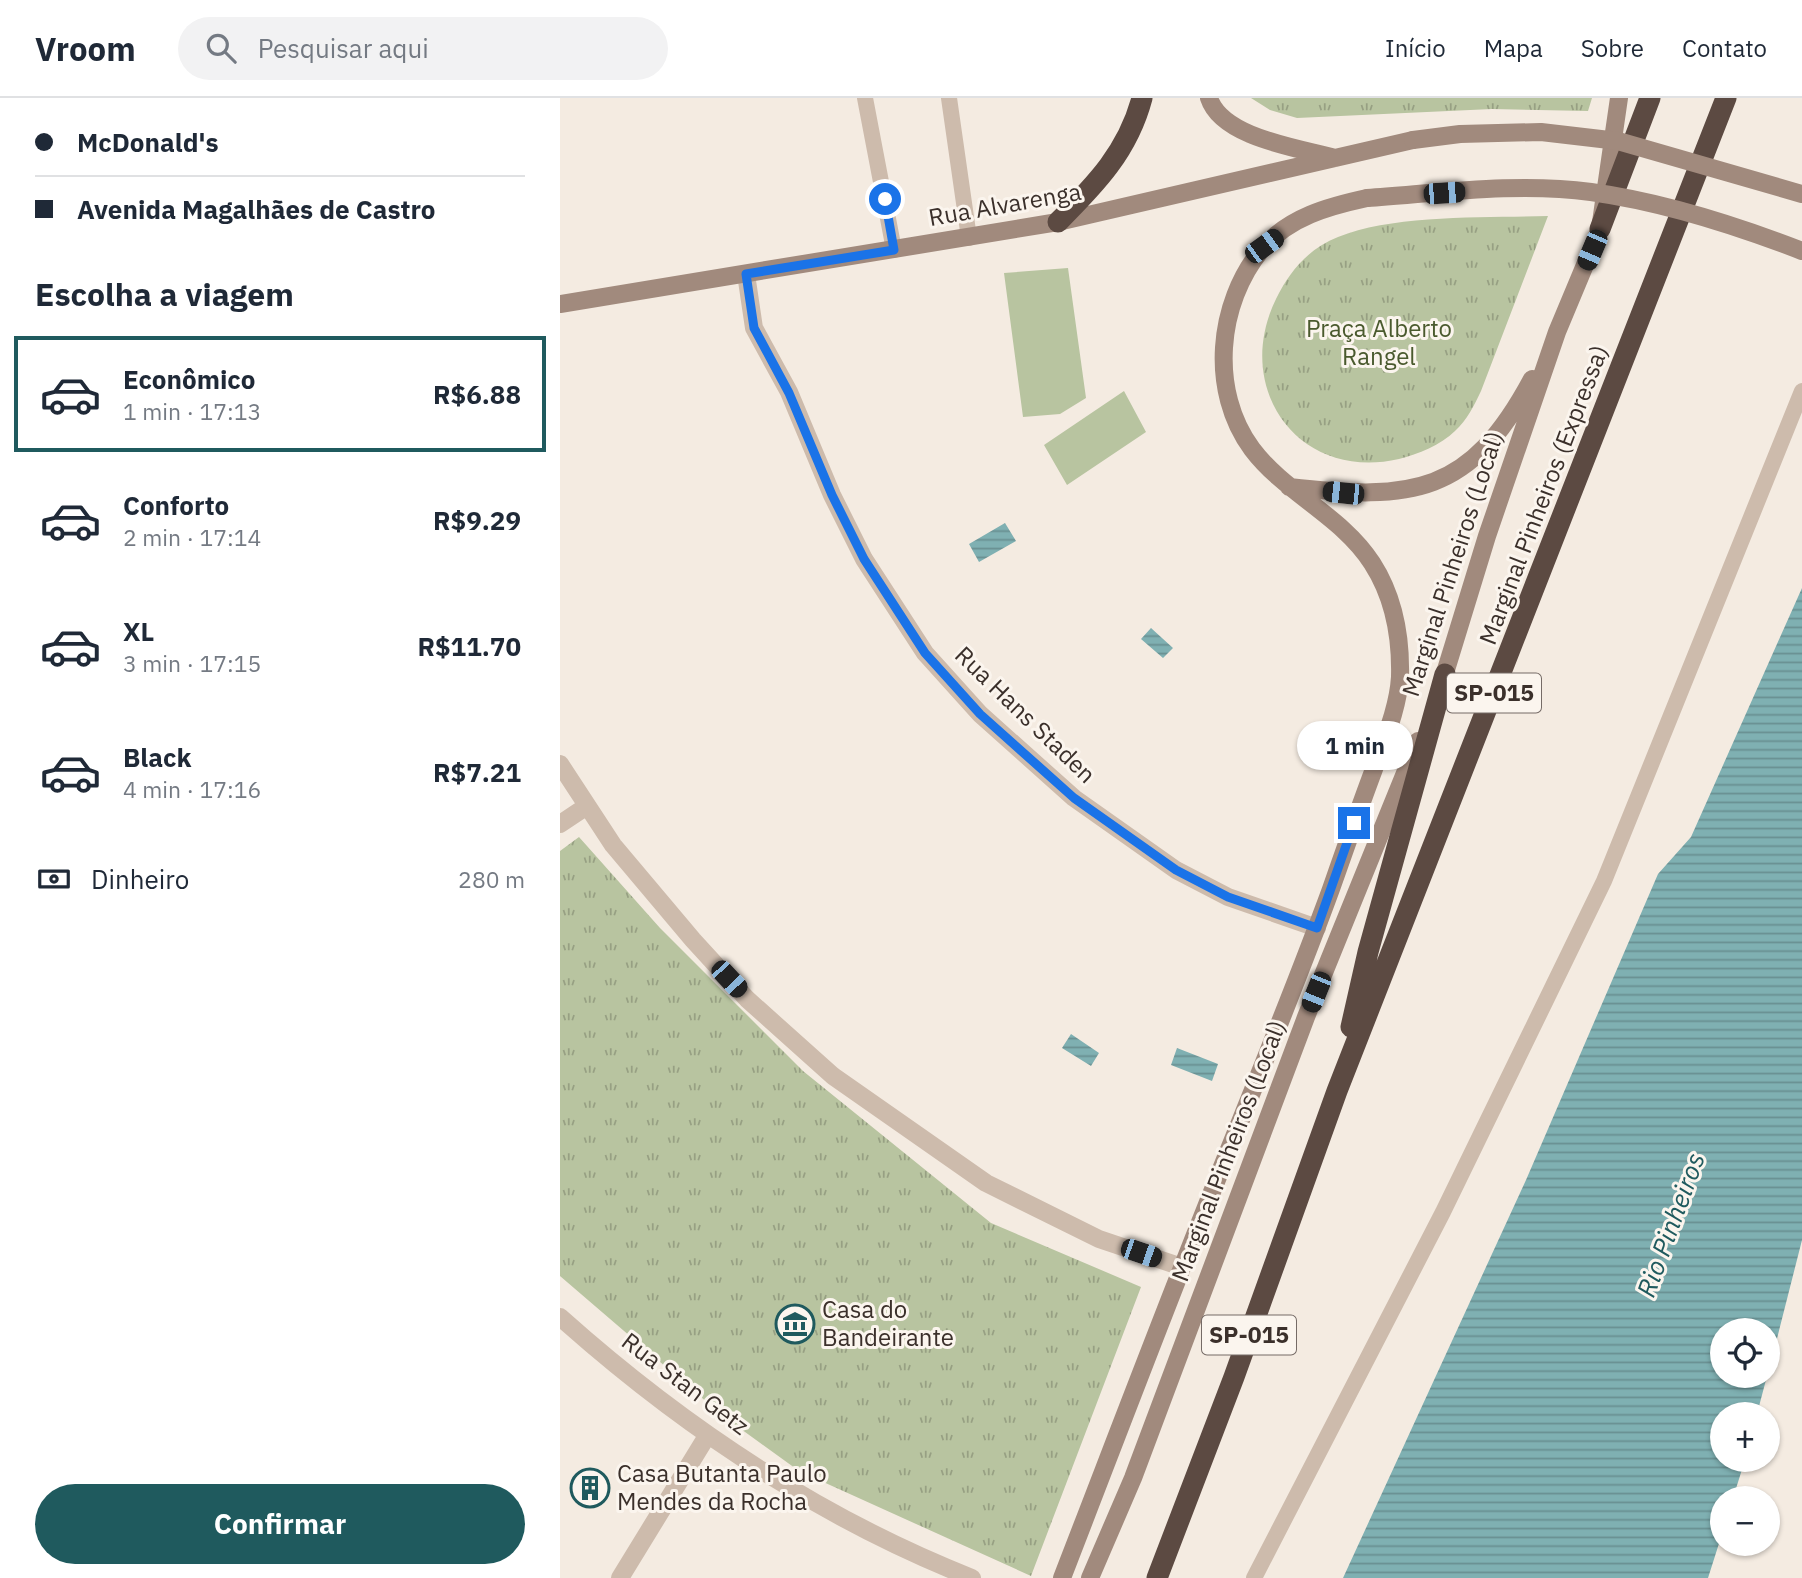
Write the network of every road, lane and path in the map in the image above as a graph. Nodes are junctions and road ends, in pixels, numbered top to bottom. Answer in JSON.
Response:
{"nodes":[{"id":1,"x":865,"y":98,"type":"edge"},
{"id":2,"x":949,"y":98,"type":"edge"},
{"id":3,"x":1142,"y":98,"type":"edge"},
{"id":4,"x":1209,"y":98,"type":"edge"},
{"id":5,"x":1619,"y":98,"type":"edge"},
{"id":6,"x":1650,"y":98,"type":"edge"},
{"id":7,"x":1726,"y":98,"type":"edge"},
{"id":8,"x":1335,"y":158,"type":"junction"},
{"id":9,"x":1802,"y":194,"type":"edge"},
{"id":10,"x":1058,"y":222,"type":"junction"},
{"id":11,"x":1600,"y":229,"type":"junction"},
{"id":12,"x":969,"y":238,"type":"junction"},
{"id":13,"x":894,"y":250,"type":"junction"},
{"id":14,"x":1802,"y":251,"type":"edge"},
{"id":15,"x":746,"y":274,"type":"junction"},
{"id":16,"x":560,"y":304,"type":"edge"},
{"id":17,"x":1557,"y":332,"type":"junction"},
{"id":18,"x":1802,"y":391,"type":"edge"},
{"id":19,"x":1289,"y":487,"type":"junction"},
{"id":20,"x":1446,"y":674,"type":"junction"},
{"id":21,"x":560,"y":764,"type":"edge"},
{"id":22,"x":587,"y":806,"type":"junction"},
{"id":23,"x":560,"y":824,"type":"edge"},
{"id":24,"x":1317,"y":928,"type":"junction"},
{"id":25,"x":1337,"y":1091,"type":"junction"},
{"id":26,"x":1182,"y":1267,"type":"junction"},
{"id":27,"x":560,"y":1317,"type":"edge"},
{"id":28,"x":707,"y":1436,"type":"junction"},
{"id":29,"x":620,"y":1578,"type":"edge"},
{"id":30,"x":972,"y":1578,"type":"edge"},
{"id":31,"x":1062,"y":1578,"type":"edge"},
{"id":32,"x":1090,"y":1578,"type":"edge"},
{"id":33,"x":1157,"y":1578,"type":"edge"},
{"id":34,"x":1254,"y":1578,"type":"edge"}],
"edges":[{"from":1,"to":13,"type":"lane"},
{"from":2,"to":12,"type":"lane"},
{"from":3,"to":10,"type":"highway"},
{"from":4,"to":8,"type":"main road"},
{"from":5,"to":11,"type":"main road","name":"Marginal Pinheiros (Local)"},
{"from":6,"to":11,"type":"highway"},
{"from":7,"to":25,"type":"highway","name":"Marginal Pinheiros (Expressa)","number":"SP-015"},
{"from":8,"to":9,"type":"main road","name":"Rua Alvarenga","bridge":true},
{"from":8,"to":10,"type":"main road","name":"Rua Alvarenga"},
{"from":10,"to":12,"type":"main road","name":"Rua Alvarenga"},
{"from":11,"to":17,"type":"main road","name":"Marginal Pinheiros (Local)"},
{"from":12,"to":13,"type":"main road","name":"Rua Alvarenga"},
{"from":13,"to":15,"type":"main road","name":"Rua Alvarenga"},
{"from":14,"to":19,"type":"main road","bridge":true},
{"from":15,"to":16,"type":"main road","name":"Rua Alvarenga"},
{"from":15,"to":24,"type":"street","name":"Rua Hans Staden"},
{"from":17,"to":19,"type":"main road"},
{"from":17,"to":20,"type":"main road","name":"Marginal Pinheiros (Local)"},
{"from":18,"to":34,"type":"lane"},
{"from":19,"to":24,"type":"main road"},
{"from":20,"to":25,"type":"highway"},
{"from":20,"to":32,"type":"main road","name":"Marginal Pinheiros (Local)"},
{"from":21,"to":22,"type":"street"},
{"from":22,"to":23,"type":"street"},
{"from":22,"to":26,"type":"street"},
{"from":24,"to":26,"type":"main road"},
{"from":25,"to":33,"type":"highway","name":"Marginal Pinheiros (Expressa)","number":"SP-015"},
{"from":26,"to":31,"type":"main road"},
{"from":27,"to":28,"type":"street","name":"Rua Stan Getz"},
{"from":28,"to":29,"type":"street"},
{"from":28,"to":30,"type":"street","name":"Rua Stan Getz"}]}
